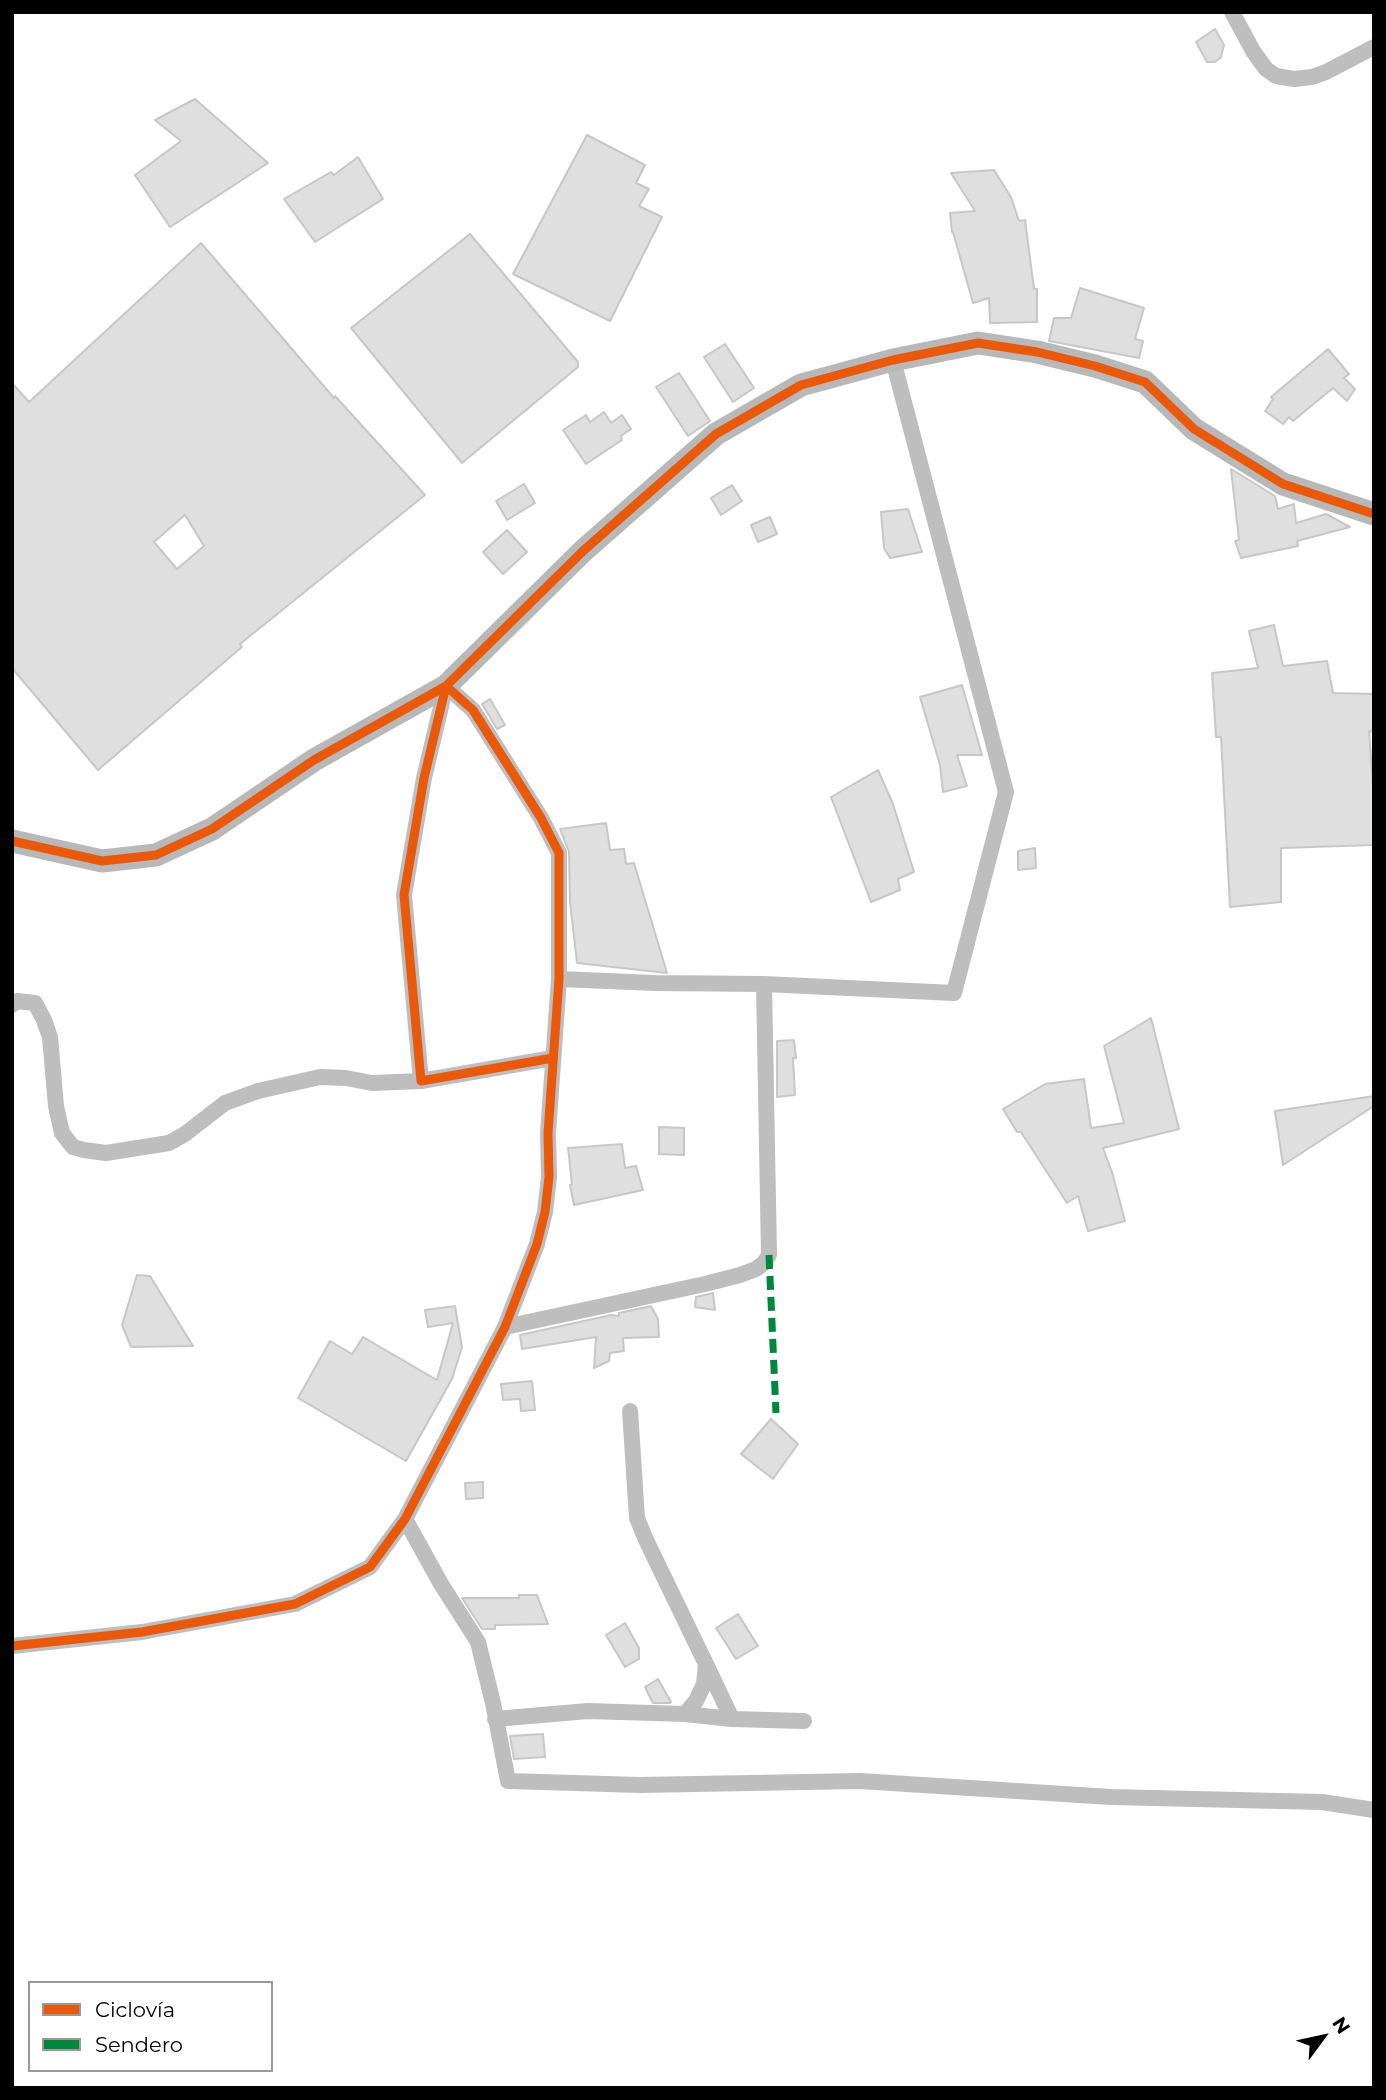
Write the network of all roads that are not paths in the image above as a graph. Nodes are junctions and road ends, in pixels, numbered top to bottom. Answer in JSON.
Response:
{"nodes":[{"id":1,"x":1232,"y":12,"type":"edge"},
{"id":2,"x":1374,"y":47,"type":"edge"},
{"id":3,"x":893,"y":360,"type":"junction"},
{"id":4,"x":1374,"y":514,"type":"edge"},
{"id":5,"x":446,"y":685,"type":"junction"},
{"id":6,"x":12,"y":841,"type":"edge"},
{"id":7,"x":559,"y":979,"type":"junction"},
{"id":8,"x":764,"y":984,"type":"junction"},
{"id":9,"x":12,"y":1005,"type":"edge"},
{"id":10,"x":553,"y":1058,"type":"junction"},
{"id":11,"x":421,"y":1081,"type":"junction"},
{"id":12,"x":505,"y":1326,"type":"junction"},
{"id":13,"x":630,"y":1411,"type":"dead end"},
{"id":14,"x":405,"y":1519,"type":"junction"},
{"id":15,"x":12,"y":1646,"type":"edge"},
{"id":16,"x":706,"y":1664,"type":"junction"},
{"id":17,"x":685,"y":1714,"type":"junction"},
{"id":18,"x":495,"y":1719,"type":"junction"},
{"id":19,"x":732,"y":1719,"type":"junction"},
{"id":20,"x":804,"y":1721,"type":"dead end"},
{"id":21,"x":1374,"y":1811,"type":"edge"}],
"edges":[{"from":1,"to":2,"type":"street"},
{"from":3,"to":4,"type":"street"},
{"from":3,"to":5,"type":"street"},
{"from":3,"to":8,"type":"street"},
{"from":5,"to":6,"type":"street"},
{"from":5,"to":7,"type":"street"},
{"from":5,"to":11,"type":"street"},
{"from":7,"to":8,"type":"street"},
{"from":7,"to":10,"type":"street"},
{"from":8,"to":12,"type":"street"},
{"from":9,"to":11,"type":"street"},
{"from":10,"to":11,"type":"street"},
{"from":10,"to":12,"type":"street"},
{"from":12,"to":14,"type":"street"},
{"from":13,"to":16,"type":"street"},
{"from":14,"to":15,"type":"street"},
{"from":14,"to":18,"type":"street"},
{"from":16,"to":17,"type":"street"},
{"from":16,"to":19,"type":"street"},
{"from":17,"to":18,"type":"street"},
{"from":17,"to":19,"type":"street"},
{"from":18,"to":21,"type":"street"},
{"from":19,"to":20,"type":"street"}]}
